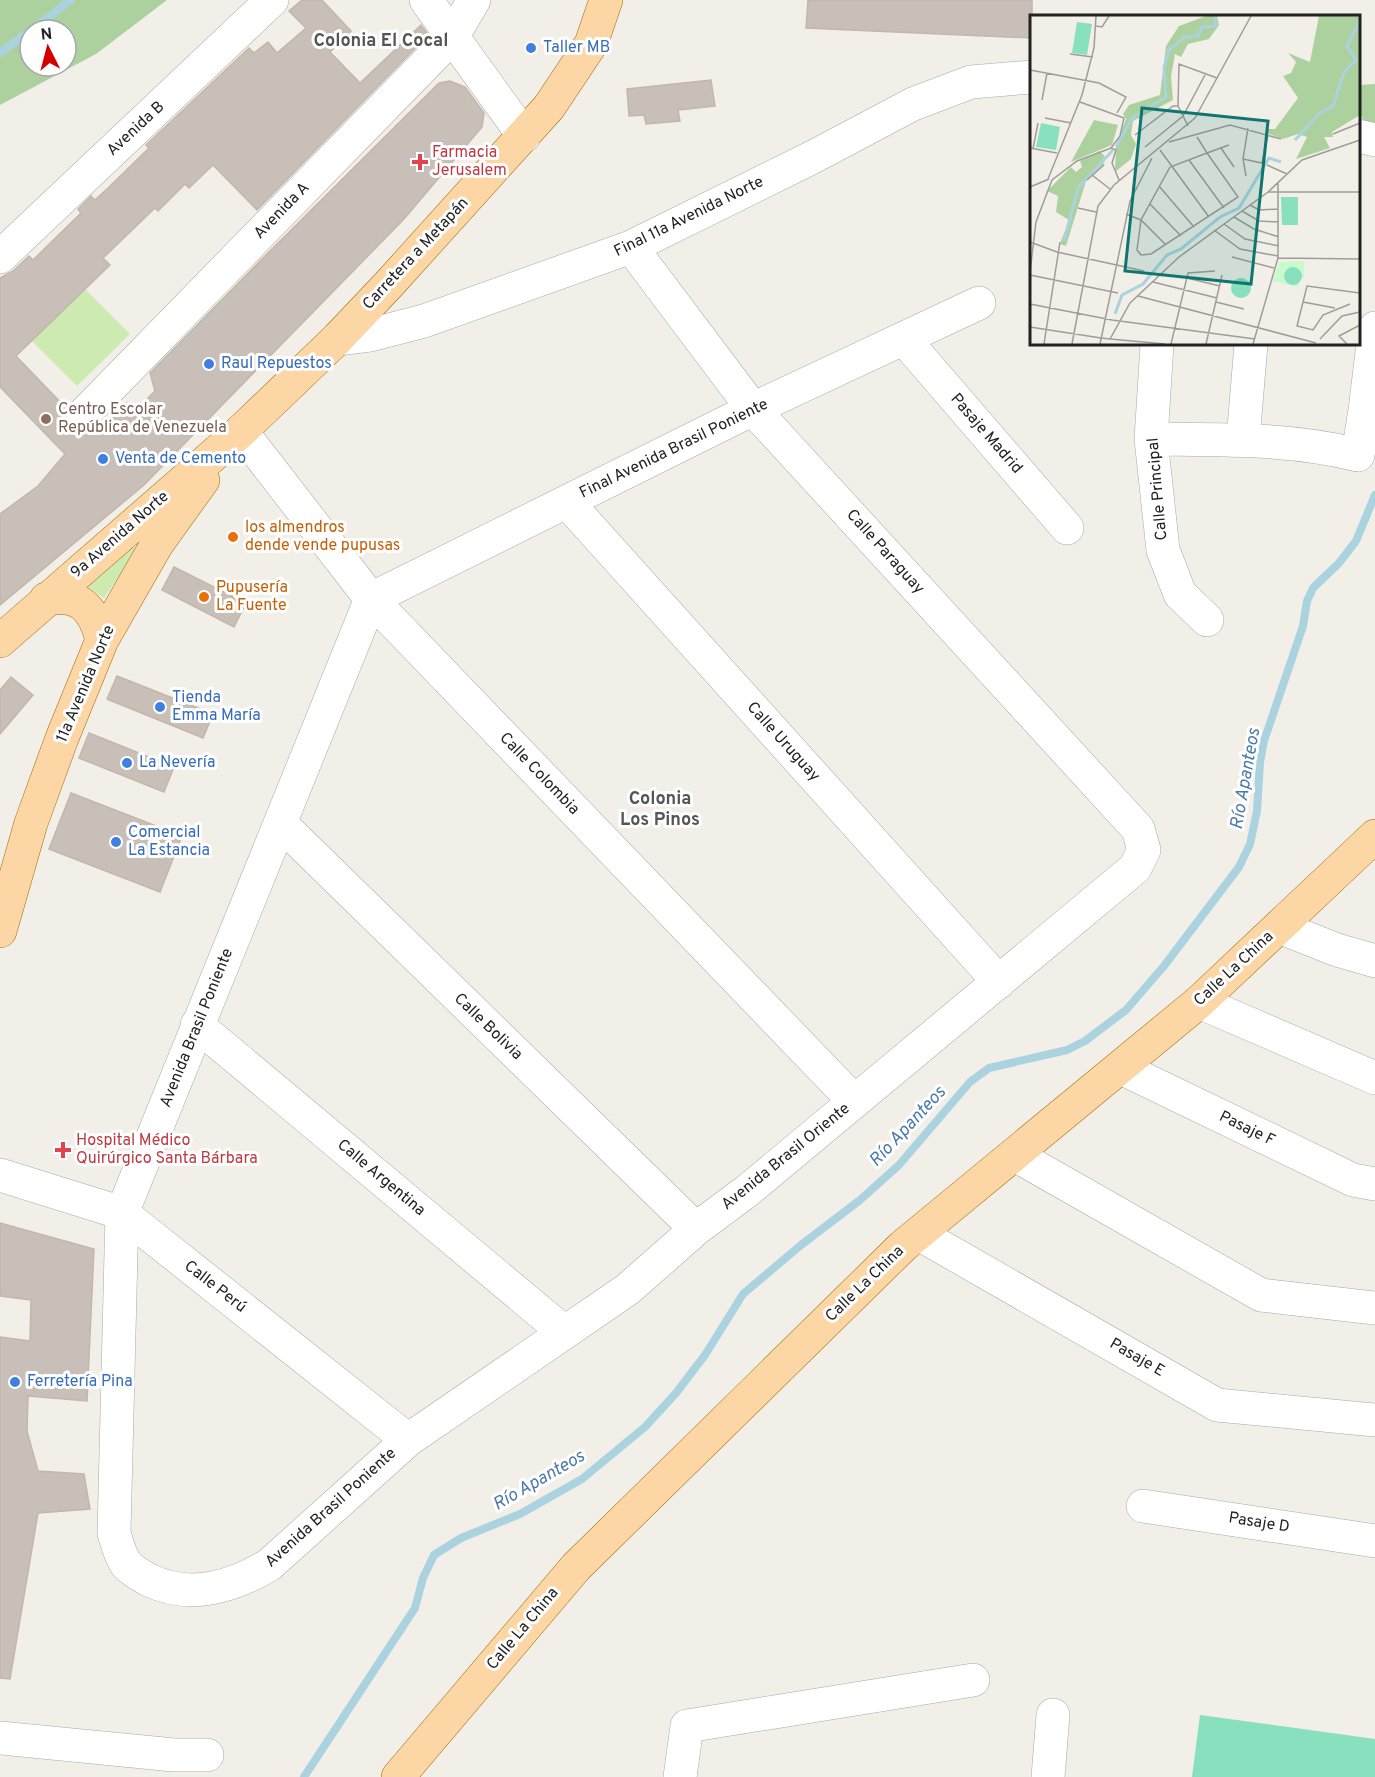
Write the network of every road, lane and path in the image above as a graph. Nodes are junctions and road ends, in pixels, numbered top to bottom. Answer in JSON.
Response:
{"nodes":[{"id":1,"x":272,"y":0,"type":"edge"},
{"id":2,"x":426,"y":0,"type":"edge"},
{"id":3,"x":474,"y":0,"type":"edge"},
{"id":4,"x":606,"y":0,"type":"edge"},
{"id":5,"x":452,"y":37,"type":"junction"},
{"id":6,"x":1030,"y":77,"type":"edge"},
{"id":7,"x":524,"y":136,"type":"junction"},
{"id":8,"x":1360,"y":136,"type":"edge"},
{"id":9,"x":1375,"y":140,"type":"edge"},
{"id":10,"x":631,"y":248,"type":"junction"},
{"id":11,"x":0,"y":257,"type":"edge"},
{"id":12,"x":979,"y":303,"type":"dead end"},
{"id":13,"x":1375,"y":328,"type":"edge"},
{"id":14,"x":337,"y":339,"type":"junction"},
{"id":15,"x":904,"y":339,"type":"junction"},
{"id":16,"x":1157,"y":345,"type":"edge"},
{"id":17,"x":1251,"y":345,"type":"edge"},
{"id":18,"x":753,"y":409,"type":"junction"},
{"id":19,"x":82,"y":416,"type":"dead end"},
{"id":20,"x":241,"y":431,"type":"junction"},
{"id":21,"x":1151,"y":439,"type":"junction"},
{"id":22,"x":1243,"y":440,"type":"junction"},
{"id":23,"x":567,"y":502,"type":"junction"},
{"id":24,"x":1067,"y":528,"type":"dead end"},
{"id":25,"x":46,"y":599,"type":"junction"},
{"id":26,"x":371,"y":599,"type":"junction"},
{"id":27,"x":1207,"y":620,"type":"dead end"},
{"id":28,"x":102,"y":640,"type":"junction"},
{"id":29,"x":0,"y":641,"type":"edge"},
{"id":30,"x":281,"y":824,"type":"junction"},
{"id":31,"x":1375,"y":836,"type":"edge"},
{"id":32,"x":1144,"y":850,"type":"joint"},
{"id":33,"x":1279,"y":927,"type":"junction"},
{"id":34,"x":0,"y":932,"type":"edge"},
{"id":35,"x":1375,"y":961,"type":"edge"},
{"id":36,"x":999,"y":982,"type":"junction"},
{"id":37,"x":1198,"y":1002,"type":"junction"},
{"id":38,"x":198,"y":1025,"type":"junction"},
{"id":39,"x":1121,"y":1068,"type":"junction"},
{"id":40,"x":1375,"y":1078,"type":"edge"},
{"id":41,"x":854,"y":1101,"type":"junction"},
{"id":42,"x":1015,"y":1155,"type":"junction"},
{"id":43,"x":0,"y":1175,"type":"edge"},
{"id":44,"x":1375,"y":1184,"type":"edge"},
{"id":45,"x":122,"y":1214,"type":"junction"},
{"id":46,"x":696,"y":1229,"type":"junction"},
{"id":47,"x":920,"y":1234,"type":"junction"},
{"id":48,"x":1375,"y":1308,"type":"edge"},
{"id":49,"x":564,"y":1332,"type":"junction"},
{"id":50,"x":1375,"y":1420,"type":"edge"},
{"id":51,"x":408,"y":1440,"type":"junction"},
{"id":52,"x":1143,"y":1506,"type":"dead end"},
{"id":53,"x":1375,"y":1541,"type":"edge"},
{"id":54,"x":973,"y":1680,"type":"dead end"},
{"id":55,"x":1053,"y":1715,"type":"dead end"},
{"id":56,"x":0,"y":1738,"type":"edge"},
{"id":57,"x":207,"y":1755,"type":"dead end"},
{"id":58,"x":398,"y":1777,"type":"edge"},
{"id":59,"x":680,"y":1777,"type":"edge"},
{"id":60,"x":1048,"y":1777,"type":"edge"}],
"edges":[{"from":1,"to":11,"type":"street","name":"Avenida B"},
{"from":2,"to":5,"type":"street"},
{"from":3,"to":5,"type":"street","name":"Avenida A"},
{"from":4,"to":7,"type":"main road","name":"Carretera a Metapán"},
{"from":5,"to":7,"type":"street"},
{"from":5,"to":19,"type":"street","name":"Avenida A"},
{"from":6,"to":10,"type":"street","name":"Final 11a Avenida Norte"},
{"from":7,"to":14,"type":"main road","name":"Carretera a Metapán"},
{"from":8,"to":9,"type":"street"},
{"from":10,"to":14,"type":"street","name":"Final 11a Avenida Norte"},
{"from":10,"to":18,"type":"street","name":"Calle Paraguay"},
{"from":12,"to":15,"type":"street","name":"Final Avenida Brasil Poniente"},
{"from":13,"to":22,"type":"street"},
{"from":14,"to":20,"type":"main road","name":"Carretera a Metapán"},
{"from":15,"to":18,"type":"street","name":"Final Avenida Brasil Poniente"},
{"from":15,"to":24,"type":"street","name":"Pasaje Madrid"},
{"from":16,"to":21,"type":"street","name":"Calle Principal"},
{"from":17,"to":22,"type":"street"},
{"from":18,"to":23,"type":"street","name":"Final Avenida Brasil Poniente"},
{"from":18,"to":32,"type":"street","name":"Calle Paraguay"},
{"from":20,"to":25,"type":"main road","name":"9a Avenida Norte"},
{"from":20,"to":26,"type":"street","name":"Calle Colombia"},
{"from":20,"to":28,"type":"main road","name":"11a Avenida Norte"},
{"from":21,"to":22,"type":"street"},
{"from":21,"to":27,"type":"street","name":"Calle Principal"},
{"from":23,"to":26,"type":"street","name":"Final Avenida Brasil Poniente"},
{"from":23,"to":36,"type":"street","name":"Calle Uruguay"},
{"from":25,"to":28,"type":"main road"},
{"from":25,"to":29,"type":"main road","name":"9a Avenida Norte"},
{"from":26,"to":30,"type":"street","name":"Avenida Brasil Poniente"},
{"from":26,"to":41,"type":"street","name":"Calle Colombia"},
{"from":28,"to":34,"type":"main road","name":"11a Avenida Norte"},
{"from":30,"to":38,"type":"street","name":"Avenida Brasil Poniente"},
{"from":30,"to":46,"type":"street","name":"Calle Bolivia"},
{"from":31,"to":33,"type":"main road","name":"Calle La China"},
{"from":32,"to":36,"type":"street","name":"Avenida Brasil Oriente"},
{"from":33,"to":35,"type":"street"},
{"from":33,"to":37,"type":"main road","name":"Calle La China"},
{"from":36,"to":41,"type":"street","name":"Avenida Brasil Oriente"},
{"from":37,"to":39,"type":"main road","name":"Calle La China"},
{"from":37,"to":40,"type":"street"},
{"from":38,"to":45,"type":"street","name":"Avenida Brasil Poniente"},
{"from":38,"to":49,"type":"street","name":"Calle Argentina"},
{"from":39,"to":42,"type":"main road","name":"Calle La China"},
{"from":39,"to":44,"type":"street","name":"Pasaje F"},
{"from":41,"to":46,"type":"street","name":"Avenida Brasil Oriente"},
{"from":42,"to":47,"type":"main road","name":"Calle La China"},
{"from":42,"to":48,"type":"street"},
{"from":43,"to":45,"type":"street","name":"Calle Perú"},
{"from":45,"to":51,"type":"street","name":"Calle Perú"},
{"from":45,"to":51,"type":"street","name":"Avenida Brasil Poniente"},
{"from":46,"to":49,"type":"street","name":"Avenida Brasil Oriente"},
{"from":47,"to":50,"type":"street","name":"Pasaje E"},
{"from":47,"to":58,"type":"main road","name":"Calle La China"},
{"from":49,"to":51,"type":"street","name":"Avenida Brasil Oriente"},
{"from":52,"to":53,"type":"street","name":"Pasaje D"},
{"from":54,"to":59,"type":"street"},
{"from":55,"to":60,"type":"street"},
{"from":56,"to":57,"type":"street"}]}
